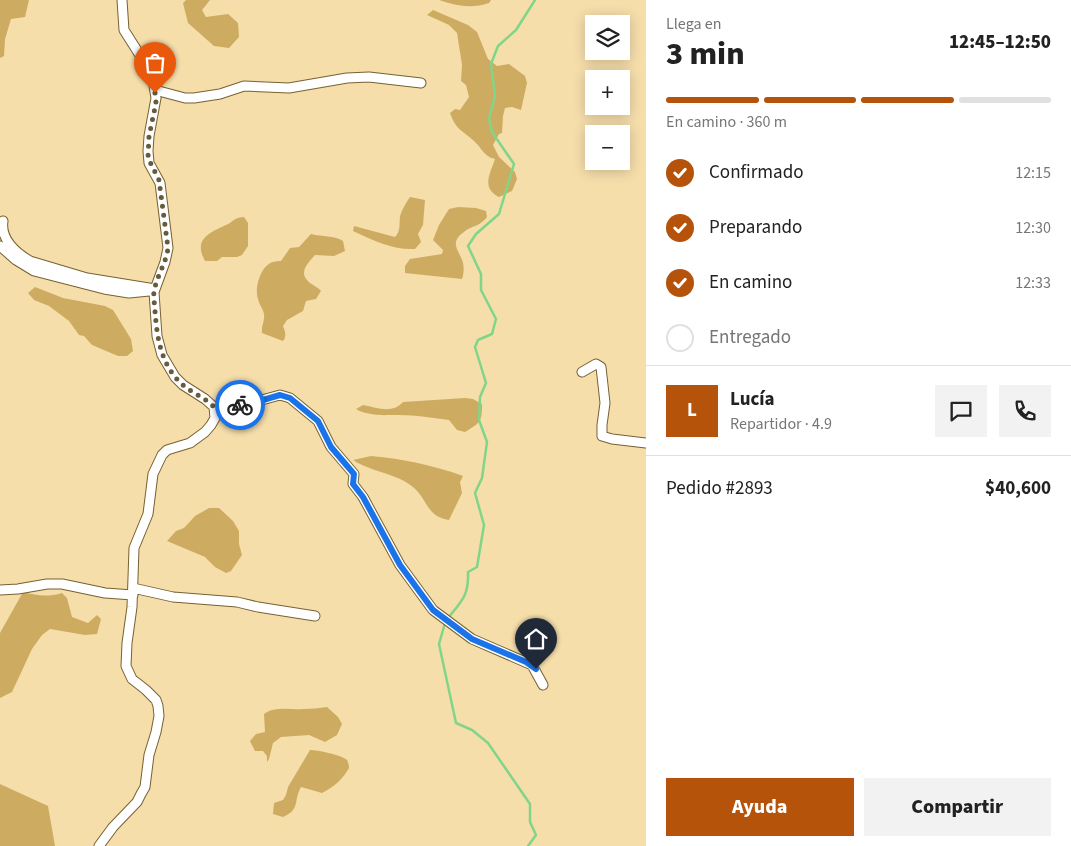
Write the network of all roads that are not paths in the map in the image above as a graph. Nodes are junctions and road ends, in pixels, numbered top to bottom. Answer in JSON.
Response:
{"nodes":[{"id":1,"x":122,"y":0,"type":"edge"},
{"id":2,"x":420,"y":83,"type":"dead end"},
{"id":3,"x":155,"y":90,"type":"junction"},
{"id":4,"x":3,"y":222,"type":"dead end"},
{"id":5,"x":0,"y":246,"type":"edge"},
{"id":6,"x":154,"y":291,"type":"junction"},
{"id":7,"x":582,"y":372,"type":"dead end"},
{"id":8,"x":214,"y":407,"type":"junction"},
{"id":9,"x":646,"y":443,"type":"edge"},
{"id":10,"x":0,"y":590,"type":"edge"},
{"id":11,"x":133,"y":591,"type":"junction"},
{"id":12,"x":315,"y":616,"type":"dead end"},
{"id":13,"x":543,"y":685,"type":"dead end"},
{"id":14,"x":100,"y":846,"type":"edge"}],
"edges":[{"from":1,"to":3,"type":"street"},
{"from":2,"to":3,"type":"street"},
{"from":3,"to":6,"type":"street"},
{"from":4,"to":6,"type":"street"},
{"from":5,"to":6,"type":"street"},
{"from":6,"to":8,"type":"street"},
{"from":7,"to":9,"type":"street"},
{"from":8,"to":11,"type":"street"},
{"from":8,"to":13,"type":"street"},
{"from":10,"to":11,"type":"street"},
{"from":11,"to":12,"type":"street"},
{"from":11,"to":14,"type":"street"}]}
